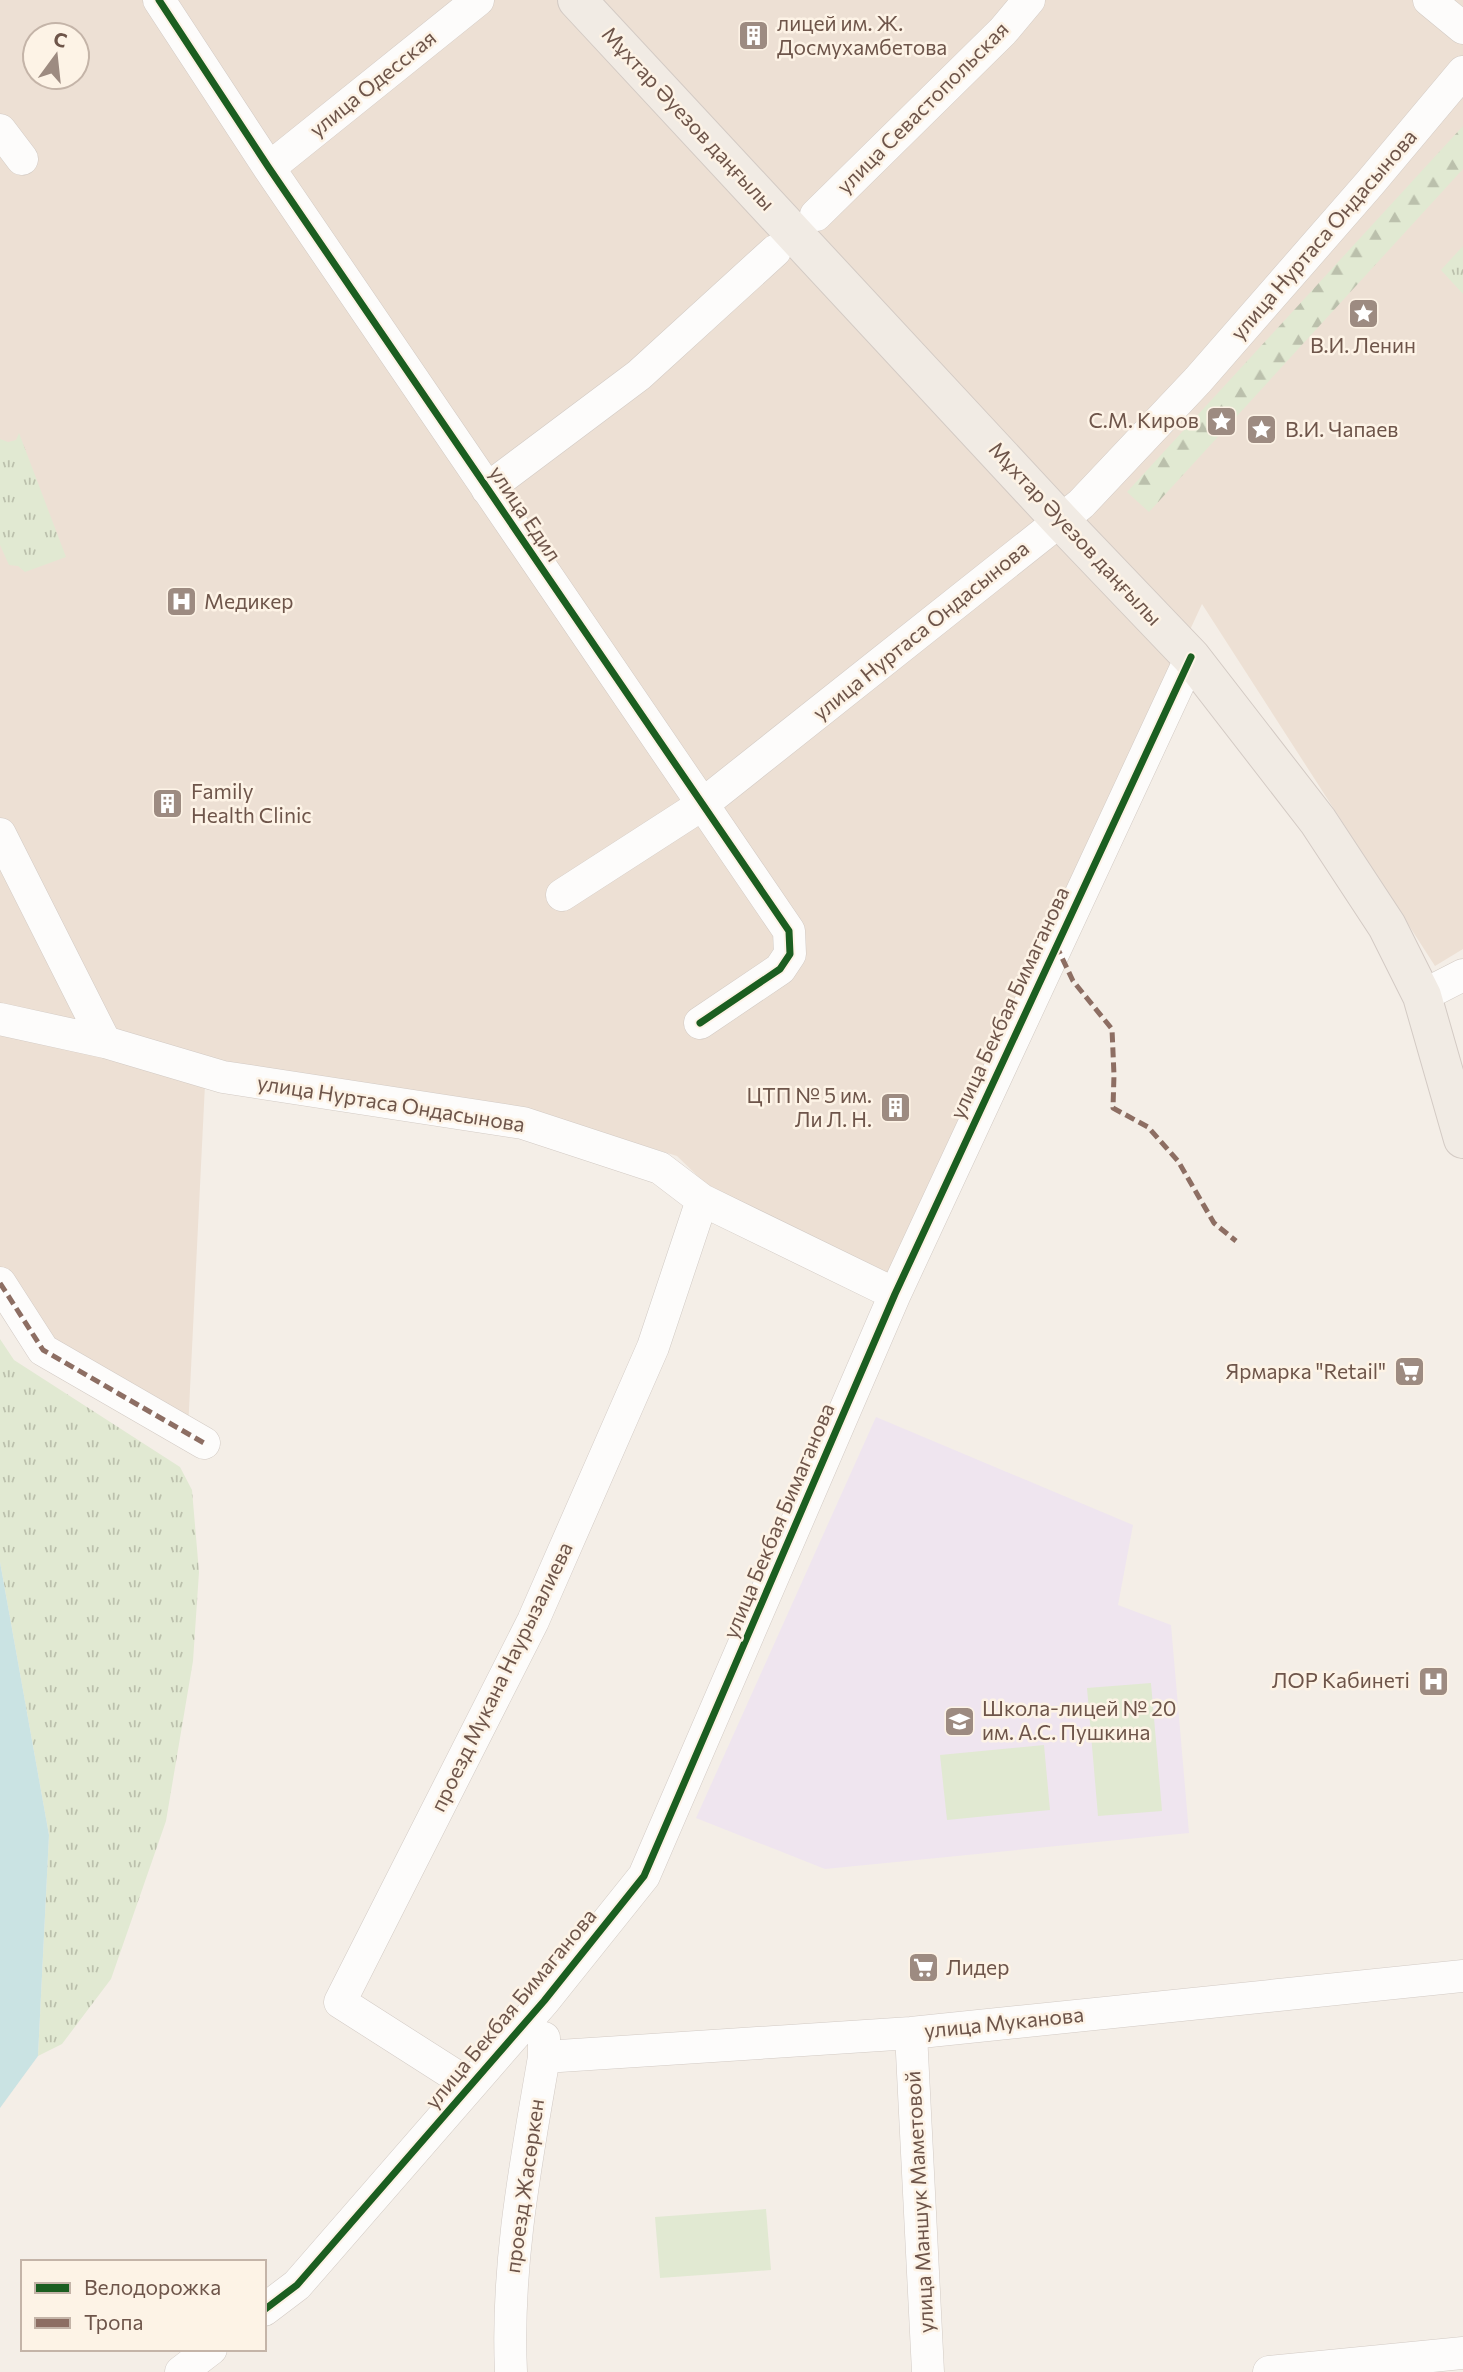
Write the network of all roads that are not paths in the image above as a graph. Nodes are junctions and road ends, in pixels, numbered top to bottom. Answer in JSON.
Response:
{"nodes":[{"id":1,"x":159,"y":0,"type":"edge"},
{"id":2,"x":478,"y":0,"type":"edge"},
{"id":3,"x":577,"y":0,"type":"edge"},
{"id":4,"x":1029,"y":0,"type":"edge"},
{"id":5,"x":1429,"y":0,"type":"edge"},
{"id":6,"x":1463,"y":28,"type":"edge"},
{"id":7,"x":1463,"y":72,"type":"edge"},
{"id":8,"x":0,"y":130,"type":"edge"},
{"id":9,"x":22,"y":159,"type":"dead end"},
{"id":10,"x":269,"y":168,"type":"junction"},
{"id":11,"x":816,"y":215,"type":"dead end"},
{"id":12,"x":775,"y":251,"type":"dead end"},
{"id":13,"x":487,"y":489,"type":"junction"},
{"id":14,"x":1060,"y":520,"type":"junction"},
{"id":15,"x":1191,"y":657,"type":"junction"},
{"id":16,"x":703,"y":804,"type":"junction"},
{"id":17,"x":0,"y":834,"type":"edge"},
{"id":18,"x":562,"y":895,"type":"dead end"},
{"id":19,"x":1463,"y":975,"type":"edge"},
{"id":20,"x":1422,"y":996,"type":"junction"},
{"id":21,"x":0,"y":1019,"type":"edge"},
{"id":22,"x":700,"y":1023,"type":"dead end"},
{"id":23,"x":105,"y":1042,"type":"junction"},
{"id":24,"x":1463,"y":1139,"type":"edge"},
{"id":25,"x":702,"y":1200,"type":"junction"},
{"id":26,"x":0,"y":1283,"type":"edge"},
{"id":27,"x":895,"y":1294,"type":"junction"},
{"id":28,"x":204,"y":1443,"type":"dead end"},
{"id":29,"x":1463,"y":1976,"type":"edge"},
{"id":30,"x":544,"y":2001,"type":"junction"},
{"id":31,"x":911,"y":2033,"type":"junction"},
{"id":32,"x":544,"y":2057,"type":"junction"},
{"id":33,"x":470,"y":2085,"type":"junction"},
{"id":34,"x":266,"y":2308,"type":"edge"},
{"id":35,"x":208,"y":2351,"type":"edge"},
{"id":36,"x":1463,"y":2353,"type":"edge"},
{"id":37,"x":181,"y":2372,"type":"edge"},
{"id":38,"x":511,"y":2372,"type":"edge"},
{"id":39,"x":928,"y":2372,"type":"edge"},
{"id":40,"x":1269,"y":2372,"type":"edge"}],
"edges":[{"from":1,"to":10,"type":"street","name":"улица Едил"},
{"from":2,"to":10,"type":"street","name":"улица Одесская"},
{"from":3,"to":14,"type":"main road","name":"Мұхтар Әуезов даңғылы"},
{"from":4,"to":11,"type":"street","name":"улица Севастопольская"},
{"from":5,"to":6,"type":"street"},
{"from":7,"to":14,"type":"street","name":"улица Нуртаса Ондасынова"},
{"from":8,"to":9,"type":"street"},
{"from":10,"to":13,"type":"street","name":"улица Едил"},
{"from":12,"to":13,"type":"street"},
{"from":13,"to":16,"type":"street","name":"улица Едил"},
{"from":14,"to":15,"type":"main road","name":"Мұхтар Әуезов даңғылы"},
{"from":14,"to":16,"type":"street","name":"улица Нуртаса Ондасынова"},
{"from":15,"to":20,"type":"main road","name":"Мұхтар Әуезов даңғылы"},
{"from":15,"to":27,"type":"street","name":"улица Бекбая Бимаганова"},
{"from":16,"to":18,"type":"street","name":"улица Нуртаса Ондасынова"},
{"from":16,"to":22,"type":"street","name":"улица Едил"},
{"from":17,"to":23,"type":"street"},
{"from":19,"to":20,"type":"street"},
{"from":20,"to":24,"type":"main road","name":"Мұхтар Әуезов даңғылы"},
{"from":21,"to":23,"type":"street","name":"улица Нуртаса Ондасынова"},
{"from":23,"to":25,"type":"street","name":"улица Нуртаса Ондасынова"},
{"from":25,"to":27,"type":"street","name":"улица Нуртаса Ондасынова"},
{"from":25,"to":33,"type":"street","name":"проезд Мукана Наурызалиева"},
{"from":26,"to":28,"type":"street"},
{"from":27,"to":30,"type":"street","name":"улица Бекбая Бимаганова"},
{"from":29,"to":31,"type":"street","name":"улица Муканова"},
{"from":30,"to":32,"type":"street","name":"проезд Жасөркен"},
{"from":30,"to":33,"type":"street","name":"улица Бекбая Бимаганова"},
{"from":31,"to":32,"type":"street","name":"улица Муканова"},
{"from":31,"to":39,"type":"street","name":"улица Маншук Маметовой"},
{"from":32,"to":38,"type":"street","name":"проезд Жасөркен"},
{"from":33,"to":34,"type":"street","name":"улица Бекбая Бимаганова"},
{"from":35,"to":37,"type":"street"},
{"from":36,"to":40,"type":"street"}]}
